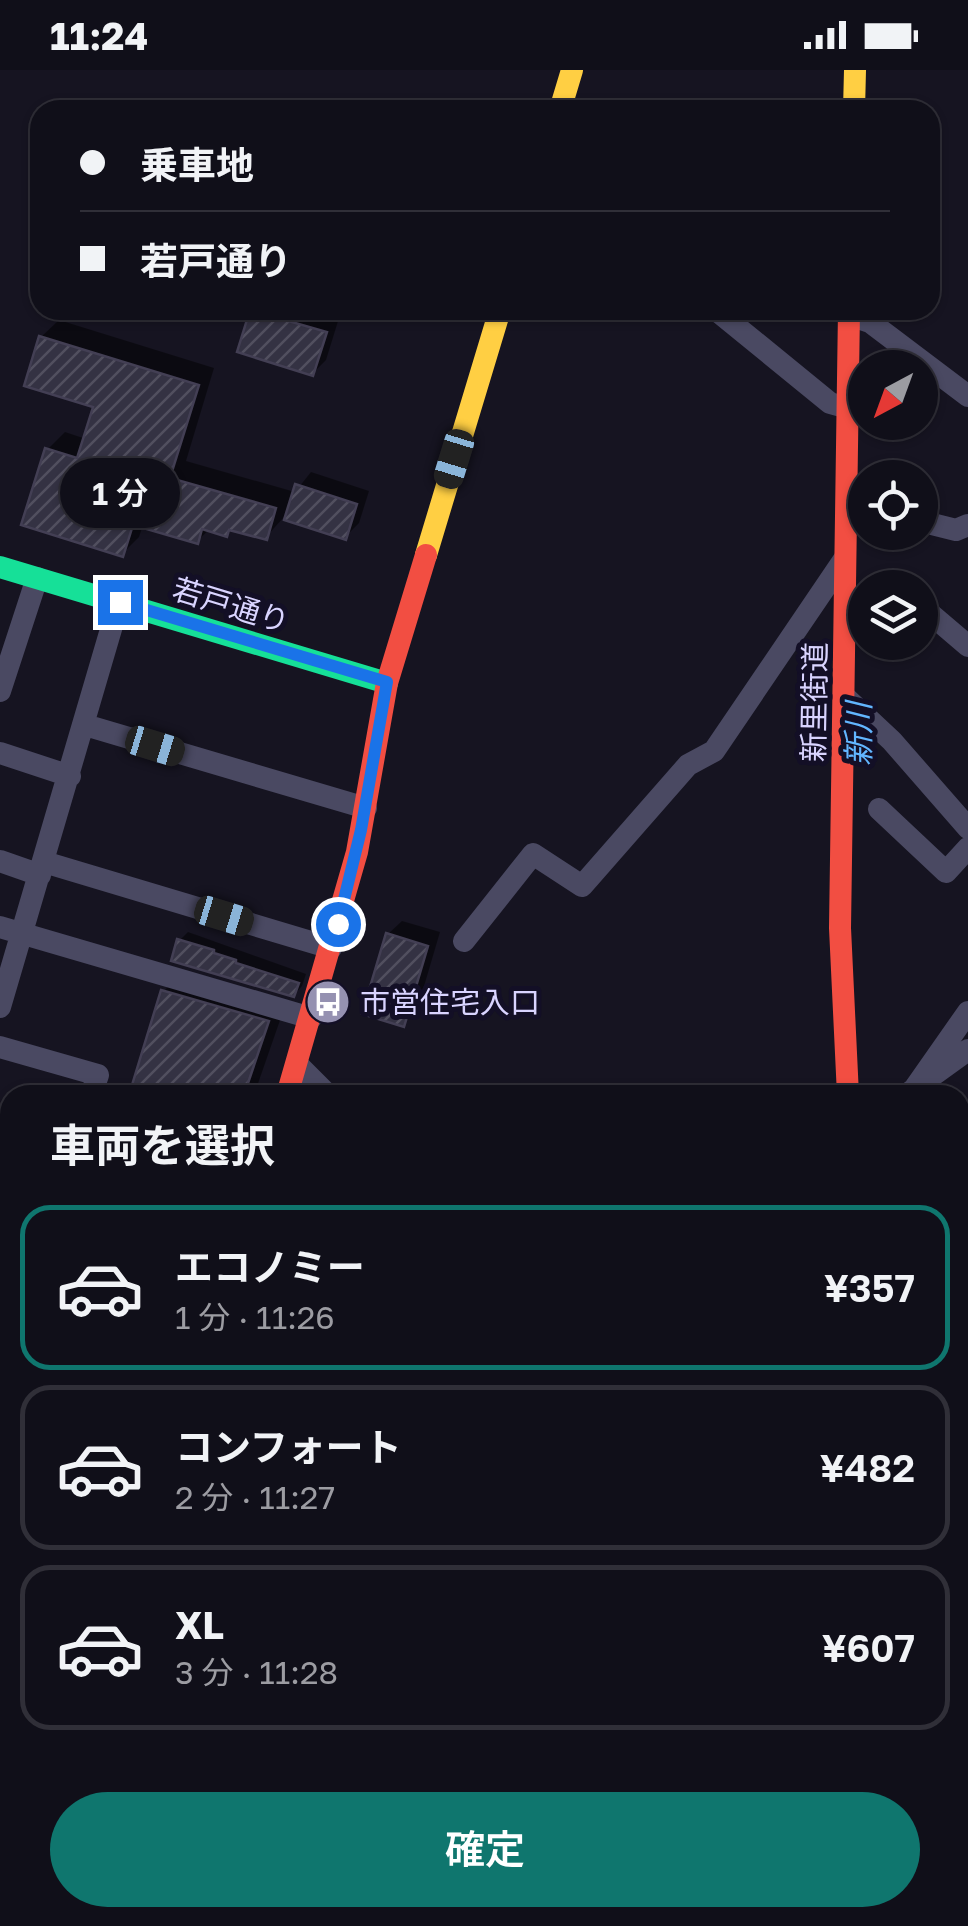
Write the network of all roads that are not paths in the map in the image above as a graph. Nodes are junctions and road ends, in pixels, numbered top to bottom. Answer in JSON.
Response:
{"nodes":[{"id":1,"x":572,"y":70,"type":"edge"},
{"id":2,"x":854,"y":70,"type":"edge"},
{"id":3,"x":563,"y":100,"type":"edge"},
{"id":4,"x":854,"y":100,"type":"edge"},
{"id":5,"x":497,"y":320,"type":"edge"},
{"id":6,"x":728,"y":320,"type":"edge"},
{"id":7,"x":856,"y":320,"type":"edge"},
{"id":8,"x":862,"y":320,"type":"edge"},
{"id":9,"x":853,"y":350,"type":"edge"},
{"id":10,"x":968,"y":396,"type":"edge"},
{"id":11,"x":848,"y":408,"type":"edge"},
{"id":12,"x":968,"y":525,"type":"edge"},
{"id":13,"x":938,"y":526,"type":"edge"},
{"id":14,"x":848,"y":543,"type":"edge"},
{"id":15,"x":846,"y":555,"type":"junction"},
{"id":16,"x":0,"y":567,"type":"edge"},
{"id":17,"x":37,"y":578,"type":"junction"},
{"id":18,"x":120,"y":602,"type":"junction"},
{"id":19,"x":938,"y":620,"type":"edge"},
{"id":20,"x":968,"y":646,"type":"edge"},
{"id":21,"x":387,"y":682,"type":"junction"},
{"id":22,"x":0,"y":691,"type":"edge"},
{"id":23,"x":854,"y":705,"type":"junction"},
{"id":24,"x":85,"y":725,"type":"junction"},
{"id":25,"x":0,"y":753,"type":"edge"},
{"id":26,"x":70,"y":776,"type":"junction"},
{"id":27,"x":366,"y":808,"type":"junction"},
{"id":28,"x":879,"y":809,"type":"dead end"},
{"id":29,"x":968,"y":828,"type":"edge"},
{"id":30,"x":968,"y":848,"type":"edge"},
{"id":31,"x":0,"y":861,"type":"edge"},
{"id":32,"x":42,"y":868,"type":"junction"},
{"id":33,"x":0,"y":927,"type":"edge"},
{"id":34,"x":23,"y":934,"type":"junction"},
{"id":35,"x":464,"y":941,"type":"dead end"},
{"id":36,"x":331,"y":948,"type":"junction"},
{"id":37,"x":0,"y":1006,"type":"edge"},
{"id":38,"x":968,"y":1012,"type":"edge"},
{"id":39,"x":311,"y":1018,"type":"junction"},
{"id":40,"x":0,"y":1046,"type":"edge"},
{"id":41,"x":968,"y":1050,"type":"edge"},
{"id":42,"x":296,"y":1064,"type":"junction"},
{"id":43,"x":95,"y":1085,"type":"edge"},
{"id":44,"x":290,"y":1085,"type":"edge"},
{"id":45,"x":318,"y":1085,"type":"edge"},
{"id":46,"x":848,"y":1085,"type":"edge"},
{"id":47,"x":915,"y":1085,"type":"edge"},
{"id":48,"x":920,"y":1085,"type":"edge"}],
"edges":[{"from":1,"to":3,"type":"street"},
{"from":2,"to":4,"type":"street"},
{"from":5,"to":21,"type":"street"},
{"from":6,"to":11,"type":"street"},
{"from":7,"to":9,"type":"street","name":"新里街道"},
{"from":8,"to":10,"type":"street"},
{"from":12,"to":13,"type":"street"},
{"from":14,"to":15,"type":"street","name":"新里街道"},
{"from":15,"to":23,"type":"street","name":"新里街道"},
{"from":15,"to":35,"type":"street"},
{"from":16,"to":17,"type":"street","name":"若戸通り"},
{"from":17,"to":18,"type":"street","name":"若戸通り"},
{"from":17,"to":22,"type":"street"},
{"from":18,"to":21,"type":"street","name":"若戸通り"},
{"from":18,"to":24,"type":"street"},
{"from":19,"to":20,"type":"street"},
{"from":21,"to":27,"type":"street"},
{"from":23,"to":29,"type":"street"},
{"from":23,"to":46,"type":"street","name":"新里街道"},
{"from":24,"to":26,"type":"street"},
{"from":24,"to":27,"type":"street"},
{"from":25,"to":26,"type":"street"},
{"from":26,"to":32,"type":"street"},
{"from":27,"to":36,"type":"street"},
{"from":28,"to":30,"type":"street"},
{"from":31,"to":32,"type":"street"},
{"from":32,"to":34,"type":"street"},
{"from":32,"to":36,"type":"street"},
{"from":33,"to":34,"type":"street"},
{"from":34,"to":37,"type":"street"},
{"from":34,"to":39,"type":"street"},
{"from":36,"to":39,"type":"street"},
{"from":38,"to":47,"type":"street"},
{"from":39,"to":42,"type":"street"},
{"from":40,"to":43,"type":"street"},
{"from":41,"to":48,"type":"street"},
{"from":42,"to":44,"type":"street"},
{"from":42,"to":45,"type":"street"}]}
